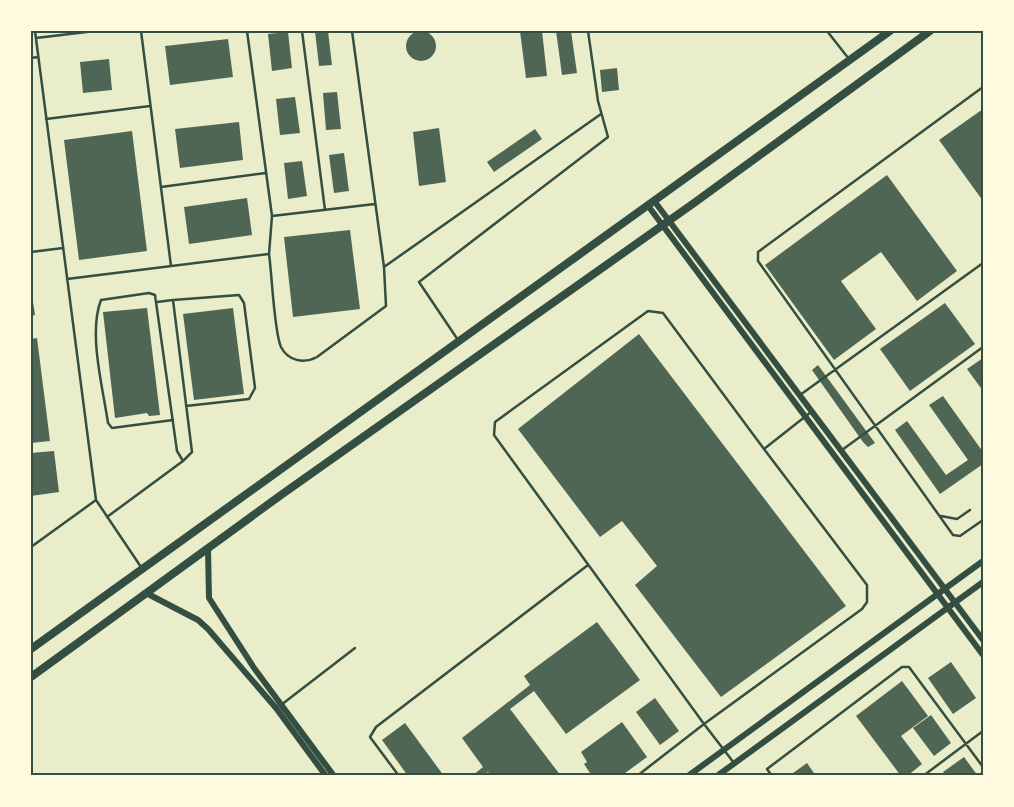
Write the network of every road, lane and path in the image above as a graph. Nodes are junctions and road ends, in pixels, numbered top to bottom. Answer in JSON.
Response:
{"nodes":[{"id":1,"x":35,"y":31,"type":"edge"},
{"id":2,"x":96,"y":31,"type":"edge"},
{"id":3,"x":141,"y":31,"type":"edge"},
{"id":4,"x":247,"y":31,"type":"edge"},
{"id":5,"x":302,"y":31,"type":"edge"},
{"id":6,"x":352,"y":31,"type":"edge"},
{"id":7,"x":588,"y":31,"type":"edge"},
{"id":8,"x":827,"y":31,"type":"edge"},
{"id":9,"x":890,"y":31,"type":"edge"},
{"id":10,"x":930,"y":31,"type":"edge"},
{"id":11,"x":36,"y":38,"type":"junction"},
{"id":12,"x":38,"y":57,"type":"junction"},
{"id":13,"x":31,"y":58,"type":"edge"},
{"id":14,"x":850,"y":60,"type":"junction"},
{"id":15,"x":983,"y":87,"type":"edge"},
{"id":16,"x":150,"y":106,"type":"junction"},
{"id":17,"x":601,"y":114,"type":"junction"},
{"id":18,"x":46,"y":119,"type":"junction"},
{"id":19,"x":266,"y":173,"type":"junction"},
{"id":20,"x":161,"y":187,"type":"junction"},
{"id":21,"x":376,"y":204,"type":"junction"},
{"id":22,"x":652,"y":205,"type":"junction"},
{"id":23,"x":325,"y":210,"type":"junction"},
{"id":24,"x":272,"y":216,"type":"junction"},
{"id":25,"x":665,"y":223,"type":"junction"},
{"id":26,"x":63,"y":248,"type":"junction"},
{"id":27,"x":31,"y":252,"type":"edge"},
{"id":28,"x":269,"y":254,"type":"junction"},
{"id":29,"x":983,"y":263,"type":"edge"},
{"id":30,"x":171,"y":266,"type":"junction"},
{"id":31,"x":384,"y":267,"type":"junction"},
{"id":32,"x":67,"y":279,"type":"junction"},
{"id":33,"x":173,"y":300,"type":"junction"},
{"id":34,"x":157,"y":302,"type":"junction"},
{"id":35,"x":460,"y":342,"type":"junction"},
{"id":36,"x":983,"y":347,"type":"edge"},
{"id":37,"x":835,"y":369,"type":"junction"},
{"id":38,"x":800,"y":394,"type":"junction"},
{"id":39,"x":186,"y":406,"type":"junction"},
{"id":40,"x":812,"y":411,"type":"junction"},
{"id":41,"x":805,"y":417,"type":"junction"},
{"id":42,"x":173,"y":420,"type":"junction"},
{"id":43,"x":875,"y":426,"type":"junction"},
{"id":44,"x":764,"y":450,"type":"junction"},
{"id":45,"x":841,"y":451,"type":"junction"},
{"id":46,"x":183,"y":461,"type":"junction"},
{"id":47,"x":96,"y":500,"type":"junction"},
{"id":48,"x":970,"y":510,"type":"dead end"},
{"id":49,"x":940,"y":515,"type":"junction"},
{"id":50,"x":107,"y":517,"type":"junction"},
{"id":51,"x":983,"y":520,"type":"edge"},
{"id":52,"x":31,"y":547,"type":"edge"},
{"id":53,"x":208,"y":549,"type":"junction"},
{"id":54,"x":983,"y":562,"type":"edge"},
{"id":55,"x":588,"y":565,"type":"junction"},
{"id":56,"x":143,"y":570,"type":"junction"},
{"id":57,"x":983,"y":582,"type":"edge"},
{"id":58,"x":944,"y":589,"type":"junction"},
{"id":59,"x":148,"y":594,"type":"junction"},
{"id":60,"x":937,"y":594,"type":"junction"},
{"id":61,"x":954,"y":602,"type":"junction"},
{"id":62,"x":947,"y":608,"type":"junction"},
{"id":63,"x":983,"y":640,"type":"edge"},
{"id":64,"x":354,"y":648,"type":"dead end"},
{"id":65,"x":31,"y":649,"type":"edge"},
{"id":66,"x":983,"y":655,"type":"edge"},
{"id":67,"x":31,"y":677,"type":"edge"},
{"id":68,"x":278,"y":706,"type":"junction"},
{"id":69,"x":704,"y":724,"type":"junction"},
{"id":70,"x":983,"y":731,"type":"edge"},
{"id":71,"x":965,"y":744,"type":"junction"},
{"id":72,"x":724,"y":750,"type":"junction"},
{"id":73,"x":734,"y":764,"type":"junction"},
{"id":74,"x":983,"y":767,"type":"edge"},
{"id":75,"x":326,"y":776,"type":"edge"},
{"id":76,"x":334,"y":776,"type":"edge"},
{"id":77,"x":399,"y":776,"type":"edge"},
{"id":78,"x":637,"y":776,"type":"edge"},
{"id":79,"x":688,"y":776,"type":"edge"},
{"id":80,"x":717,"y":776,"type":"edge"},
{"id":81,"x":772,"y":776,"type":"edge"},
{"id":82,"x":923,"y":776,"type":"edge"}],
"edges":[{"from":1,"to":11,"type":"lane"},
{"from":2,"to":11,"type":"lane"},
{"from":3,"to":16,"type":"lane"},
{"from":4,"to":19,"type":"lane"},
{"from":5,"to":23,"type":"lane"},
{"from":6,"to":21,"type":"lane"},
{"from":7,"to":17,"type":"lane"},
{"from":8,"to":14,"type":"lane"},
{"from":9,"to":14,"type":"main road"},
{"from":10,"to":25,"type":"main road"},
{"from":11,"to":12,"type":"lane"},
{"from":12,"to":13,"type":"lane"},
{"from":12,"to":18,"type":"lane"},
{"from":14,"to":22,"type":"main road"},
{"from":15,"to":37,"type":"lane"},
{"from":16,"to":18,"type":"lane"},
{"from":16,"to":20,"type":"lane"},
{"from":17,"to":31,"type":"lane"},
{"from":17,"to":35,"type":"lane"},
{"from":18,"to":26,"type":"lane"},
{"from":19,"to":20,"type":"lane"},
{"from":19,"to":24,"type":"lane"},
{"from":20,"to":30,"type":"lane"},
{"from":21,"to":23,"type":"lane"},
{"from":21,"to":31,"type":"lane"},
{"from":22,"to":25,"type":"street"},
{"from":22,"to":35,"type":"main road"},
{"from":23,"to":24,"type":"lane"},
{"from":24,"to":28,"type":"lane"},
{"from":25,"to":38,"type":"street"},
{"from":25,"to":41,"type":"street"},
{"from":25,"to":53,"type":"main road"},
{"from":26,"to":27,"type":"lane"},
{"from":26,"to":32,"type":"lane"},
{"from":28,"to":30,"type":"lane"},
{"from":28,"to":31,"type":"lane"},
{"from":29,"to":37,"type":"lane"},
{"from":30,"to":32,"type":"lane"},
{"from":32,"to":47,"type":"lane"},
{"from":33,"to":34,"type":"lane"},
{"from":33,"to":39,"type":"lane"},
{"from":33,"to":39,"type":"lane"},
{"from":34,"to":42,"type":"lane"},
{"from":34,"to":42,"type":"lane"},
{"from":35,"to":56,"type":"main road"},
{"from":36,"to":43,"type":"lane"},
{"from":37,"to":38,"type":"lane"},
{"from":37,"to":43,"type":"lane"},
{"from":38,"to":40,"type":"street"},
{"from":39,"to":46,"type":"lane"},
{"from":40,"to":41,"type":"lane"},
{"from":40,"to":45,"type":"street"},
{"from":41,"to":44,"type":"lane"},
{"from":41,"to":60,"type":"street"},
{"from":42,"to":46,"type":"lane"},
{"from":43,"to":45,"type":"lane"},
{"from":43,"to":49,"type":"lane"},
{"from":44,"to":55,"type":"lane"},
{"from":44,"to":69,"type":"lane"},
{"from":45,"to":58,"type":"street"},
{"from":46,"to":50,"type":"lane"},
{"from":47,"to":50,"type":"lane"},
{"from":47,"to":52,"type":"lane"},
{"from":48,"to":49,"type":"lane"},
{"from":49,"to":51,"type":"lane"},
{"from":50,"to":56,"type":"lane"},
{"from":53,"to":59,"type":"main road"},
{"from":53,"to":68,"type":"street"},
{"from":54,"to":58,"type":"street"},
{"from":55,"to":69,"type":"lane"},
{"from":55,"to":77,"type":"lane"},
{"from":56,"to":65,"type":"main road"},
{"from":57,"to":61,"type":"street"},
{"from":58,"to":60,"type":"street"},
{"from":58,"to":61,"type":"street"},
{"from":59,"to":67,"type":"main road"},
{"from":59,"to":68,"type":"street"},
{"from":60,"to":62,"type":"street"},
{"from":60,"to":72,"type":"street"},
{"from":61,"to":62,"type":"street"},
{"from":61,"to":63,"type":"street"},
{"from":62,"to":66,"type":"street"},
{"from":62,"to":73,"type":"street"},
{"from":64,"to":68,"type":"lane"},
{"from":68,"to":75,"type":"street"},
{"from":68,"to":76,"type":"street"},
{"from":69,"to":72,"type":"lane"},
{"from":69,"to":78,"type":"lane"},
{"from":70,"to":71,"type":"lane"},
{"from":71,"to":74,"type":"lane"},
{"from":71,"to":81,"type":"lane"},
{"from":71,"to":82,"type":"lane"},
{"from":72,"to":73,"type":"lane"},
{"from":72,"to":79,"type":"street"},
{"from":73,"to":80,"type":"street"}]}
